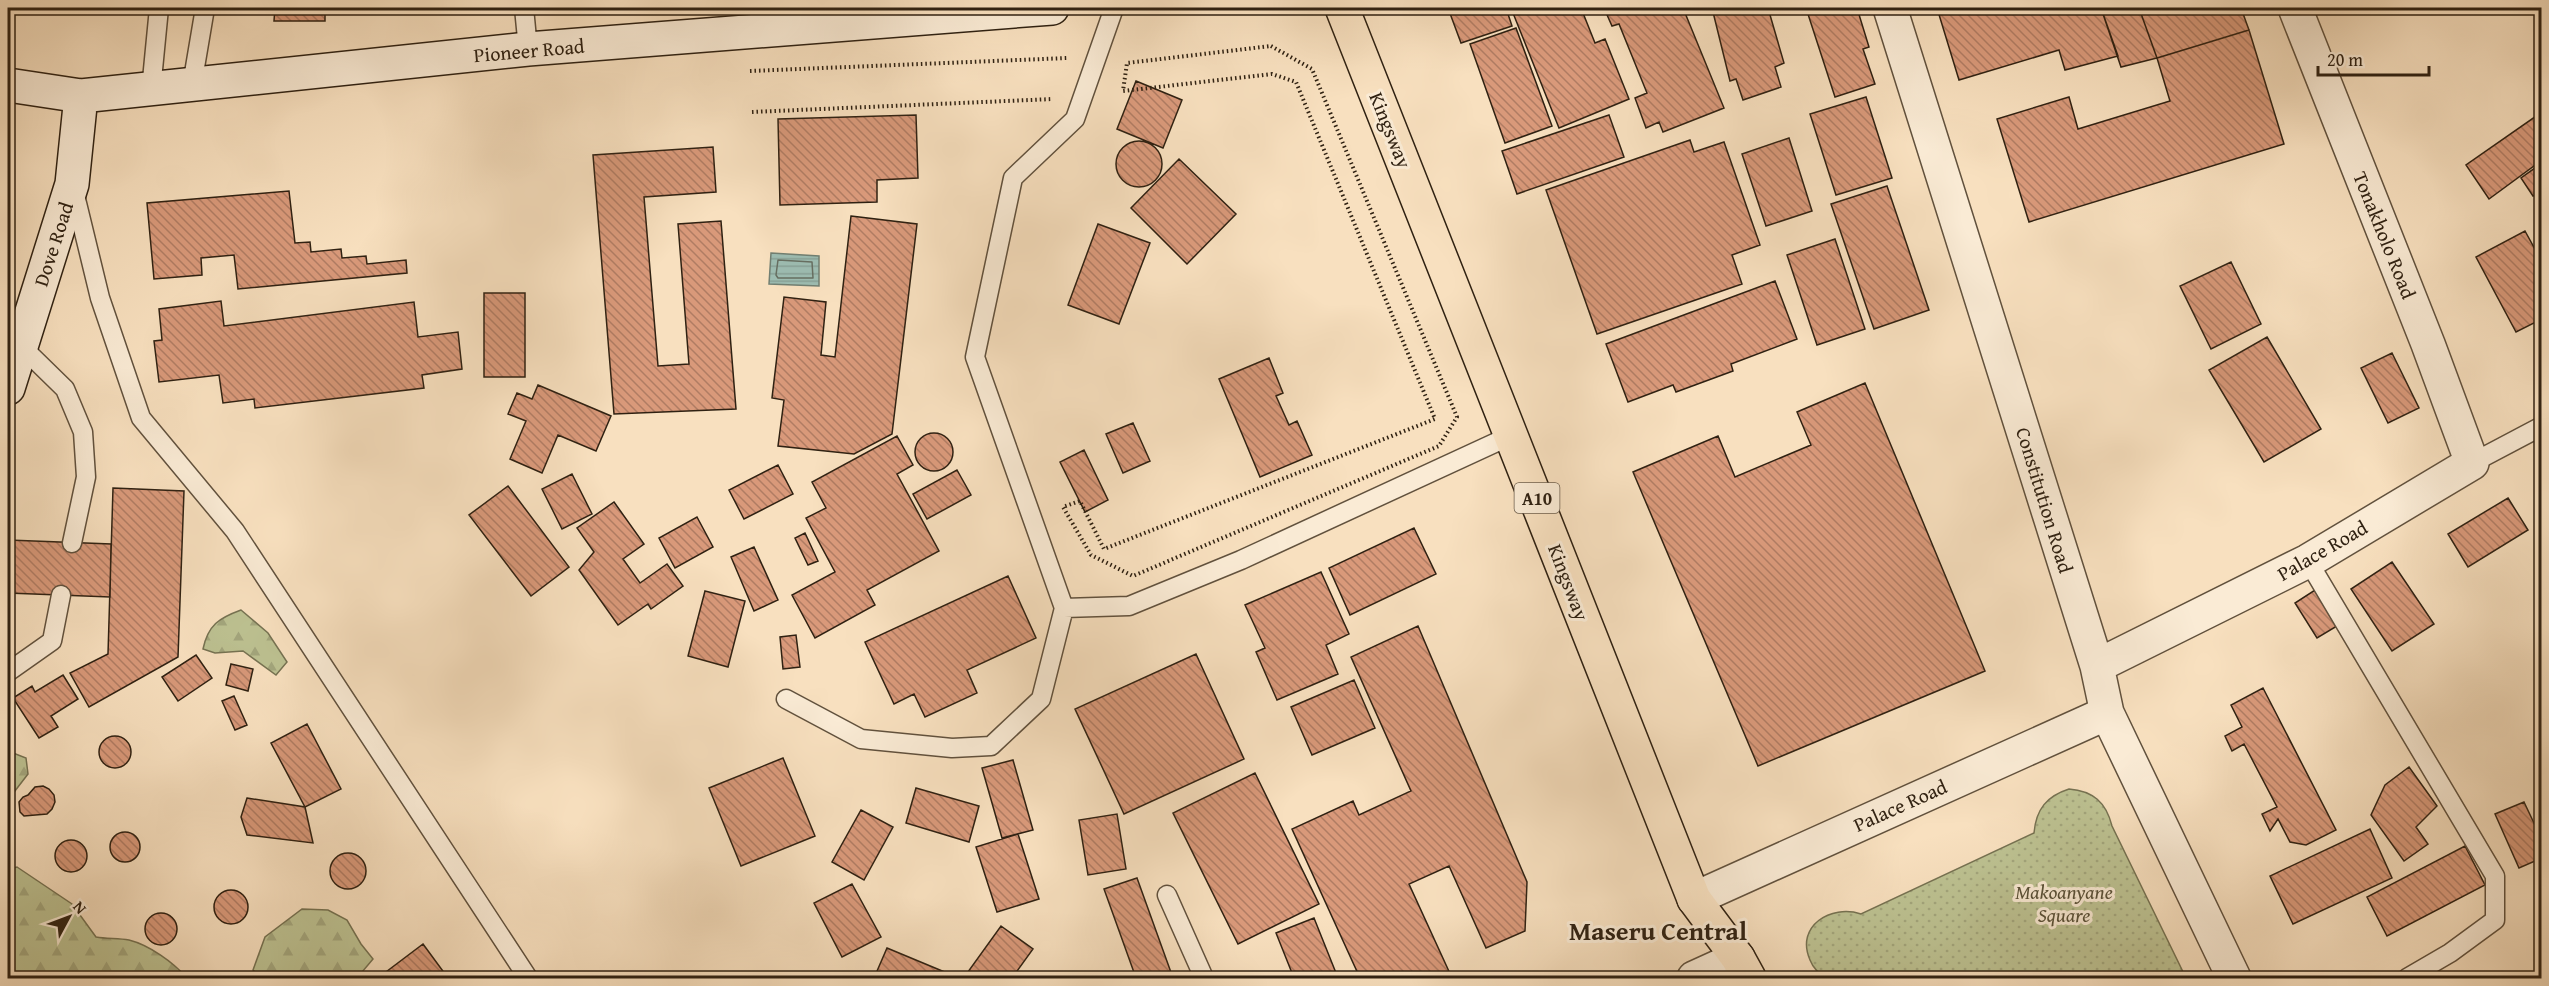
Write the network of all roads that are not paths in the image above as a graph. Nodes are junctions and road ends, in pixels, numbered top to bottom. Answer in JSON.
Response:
{"nodes":[{"id":1,"x":159,"y":8,"type":"edge"},
{"id":2,"x":205,"y":8,"type":"edge"},
{"id":3,"x":525,"y":8,"type":"edge"},
{"id":4,"x":1052,"y":8,"type":"edge"},
{"id":5,"x":1114,"y":8,"type":"edge"},
{"id":6,"x":1342,"y":8,"type":"edge"},
{"id":7,"x":1890,"y":8,"type":"edge"},
{"id":8,"x":2295,"y":8,"type":"edge"},
{"id":9,"x":528,"y":49,"type":"junction"},
{"id":10,"x":8,"y":85,"type":"edge"},
{"id":11,"x":192,"y":86,"type":"junction"},
{"id":12,"x":151,"y":90,"type":"junction"},
{"id":13,"x":81,"y":96,"type":"junction"},
{"id":14,"x":72,"y":184,"type":"junction"},
{"id":15,"x":21,"y":346,"type":"junction"},
{"id":16,"x":8,"y":388,"type":"edge"},
{"id":17,"x":2541,"y":426,"type":"edge"},
{"id":18,"x":1512,"y":435,"type":"junction"},
{"id":19,"x":2472,"y":464,"type":"junction"},
{"id":20,"x":72,"y":543,"type":"dead end"},
{"id":21,"x":2308,"y":561,"type":"junction"},
{"id":22,"x":61,"y":595,"type":"dead end"},
{"id":23,"x":1065,"y":608,"type":"junction"},
{"id":24,"x":2097,"y":666,"type":"junction"},
{"id":25,"x":8,"y":672,"type":"edge"},
{"id":26,"x":786,"y":699,"type":"dead end"},
{"id":27,"x":2107,"y":713,"type":"junction"},
{"id":28,"x":1167,"y":896,"type":"dead end"},
{"id":29,"x":1694,"y":899,"type":"junction"},
{"id":30,"x":1743,"y":968,"type":"edge"},
{"id":31,"x":528,"y":978,"type":"edge"},
{"id":32,"x":1204,"y":978,"type":"edge"},
{"id":33,"x":1694,"y":978,"type":"edge"},
{"id":34,"x":2234,"y":978,"type":"edge"},
{"id":35,"x":2407,"y":978,"type":"edge"}],
"edges":[{"from":1,"to":12,"type":"lane"},
{"from":2,"to":11,"type":"lane"},
{"from":3,"to":9,"type":"lane"},
{"from":4,"to":9,"type":"street","name":"Pioneer Road"},
{"from":5,"to":23,"type":"lane"},
{"from":6,"to":18,"type":"main road","name":"Kingsway","number":"A10"},
{"from":7,"to":24,"type":"street","name":"Constitution Road"},
{"from":8,"to":19,"type":"street","name":"Tonakholo Road"},
{"from":9,"to":11,"type":"street","name":"Pioneer Road"},
{"from":10,"to":13,"type":"street","name":"Pioneer Road"},
{"from":11,"to":12,"type":"street","name":"Pioneer Road"},
{"from":12,"to":13,"type":"street","name":"Pioneer Road"},
{"from":13,"to":14,"type":"street","name":"Dove Road"},
{"from":14,"to":15,"type":"street","name":"Dove Road"},
{"from":14,"to":31,"type":"lane"},
{"from":15,"to":16,"type":"street","name":"Dove Road"},
{"from":15,"to":20,"type":"lane"},
{"from":17,"to":19,"type":"lane","name":"Palace Road"},
{"from":18,"to":23,"type":"lane"},
{"from":18,"to":29,"type":"main road","name":"Kingsway","number":"A10"},
{"from":19,"to":21,"type":"street","name":"Palace Road"},
{"from":21,"to":24,"type":"street","name":"Palace Road"},
{"from":21,"to":35,"type":"lane"},
{"from":22,"to":25,"type":"lane"},
{"from":23,"to":26,"type":"lane"},
{"from":24,"to":27,"type":"street","name":"Constitution Road"},
{"from":27,"to":29,"type":"street","name":"Palace Road"},
{"from":27,"to":34,"type":"street","name":"Constitution Road"},
{"from":28,"to":32,"type":"lane"},
{"from":29,"to":30,"type":"main road","name":"Kingsway","number":"A10"},
{"from":30,"to":33,"type":"street"}]}
